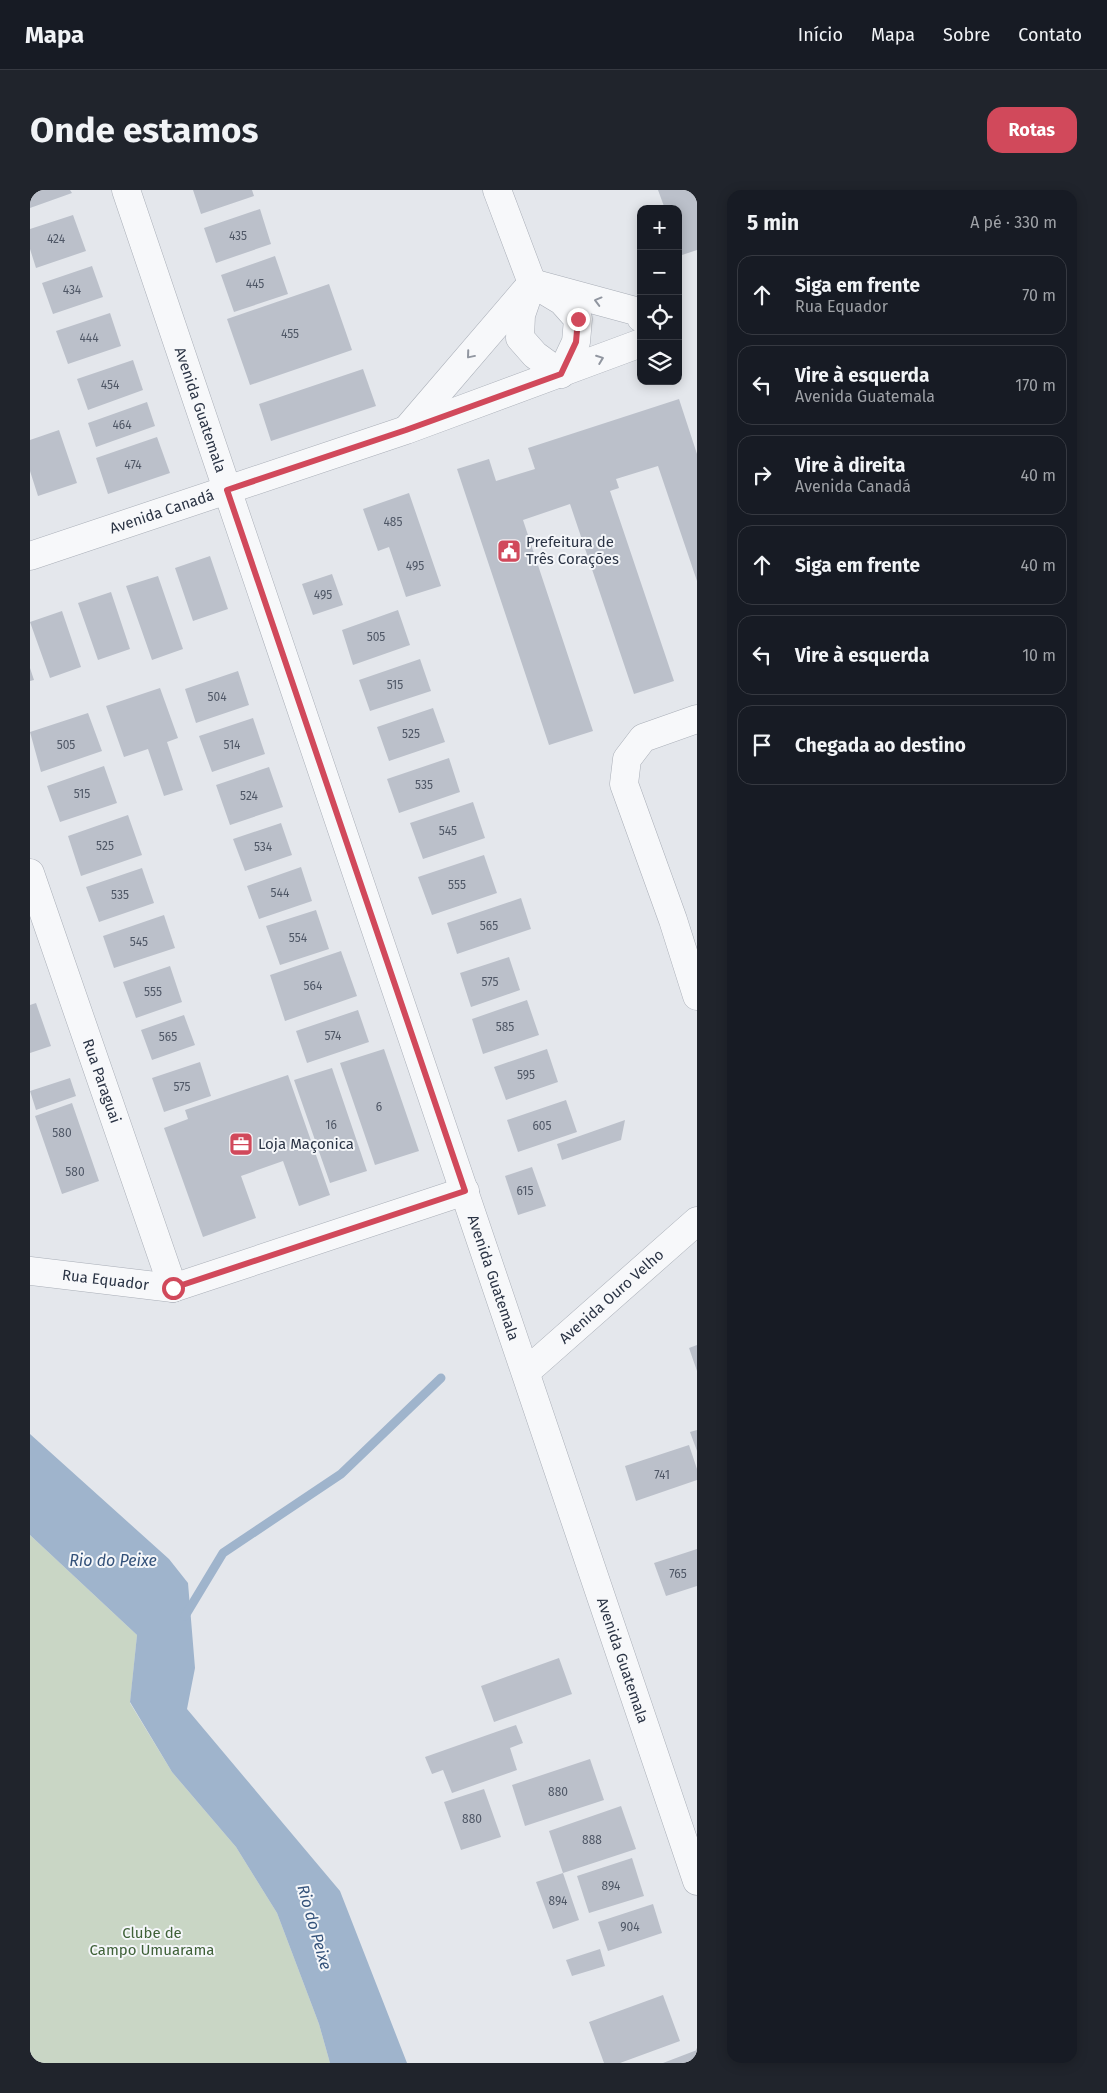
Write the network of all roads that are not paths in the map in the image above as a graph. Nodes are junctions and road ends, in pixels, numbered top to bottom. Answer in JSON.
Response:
{"nodes":[{"id":1,"x":126,"y":190,"type":"edge"},
{"id":2,"x":497,"y":190,"type":"edge"},
{"id":3,"x":532,"y":283,"type":"junction"},
{"id":4,"x":637,"y":311,"type":"edge"},
{"id":5,"x":637,"y":345,"type":"edge"},
{"id":6,"x":561,"y":374,"type":"junction"},
{"id":7,"x":406,"y":430,"type":"junction"},
{"id":8,"x":227,"y":490,"type":"junction"},
{"id":9,"x":30,"y":556,"type":"edge"},
{"id":10,"x":697,"y":719,"type":"edge"},
{"id":11,"x":30,"y":874,"type":"edge"},
{"id":12,"x":697,"y":996,"type":"edge"},
{"id":13,"x":465,"y":1191,"type":"junction"},
{"id":14,"x":697,"y":1221,"type":"edge"},
{"id":15,"x":30,"y":1270,"type":"edge"},
{"id":16,"x":173,"y":1288,"type":"junction"},
{"id":17,"x":526,"y":1372,"type":"junction"},
{"id":18,"x":697,"y":1881,"type":"edge"}],
"edges":[{"from":1,"to":8,"type":"street","name":"Avenida Guatemala"},
{"from":2,"to":3,"type":"street"},
{"from":4,"to":3,"type":"street","one_way":true},
{"from":3,"to":6,"type":"street"},
{"from":3,"to":6,"type":"street"},
{"from":3,"to":7,"type":"street","one_way":true},
{"from":6,"to":5,"type":"street","name":"Avenida Canadá","one_way":true},
{"from":6,"to":7,"type":"street","name":"Avenida Canadá"},
{"from":7,"to":8,"type":"street","name":"Avenida Canadá"},
{"from":8,"to":9,"type":"street","name":"Avenida Canadá"},
{"from":8,"to":13,"type":"street","name":"Avenida Guatemala"},
{"from":10,"to":12,"type":"street"},
{"from":11,"to":16,"type":"street","name":"Rua Paraguai"},
{"from":13,"to":16,"type":"street","name":"Rua Equador"},
{"from":13,"to":17,"type":"street","name":"Avenida Guatemala"},
{"from":14,"to":17,"type":"street","name":"Avenida Ouro Velho"},
{"from":15,"to":16,"type":"street","name":"Rua Equador"},
{"from":17,"to":18,"type":"street","name":"Avenida Guatemala"}]}
